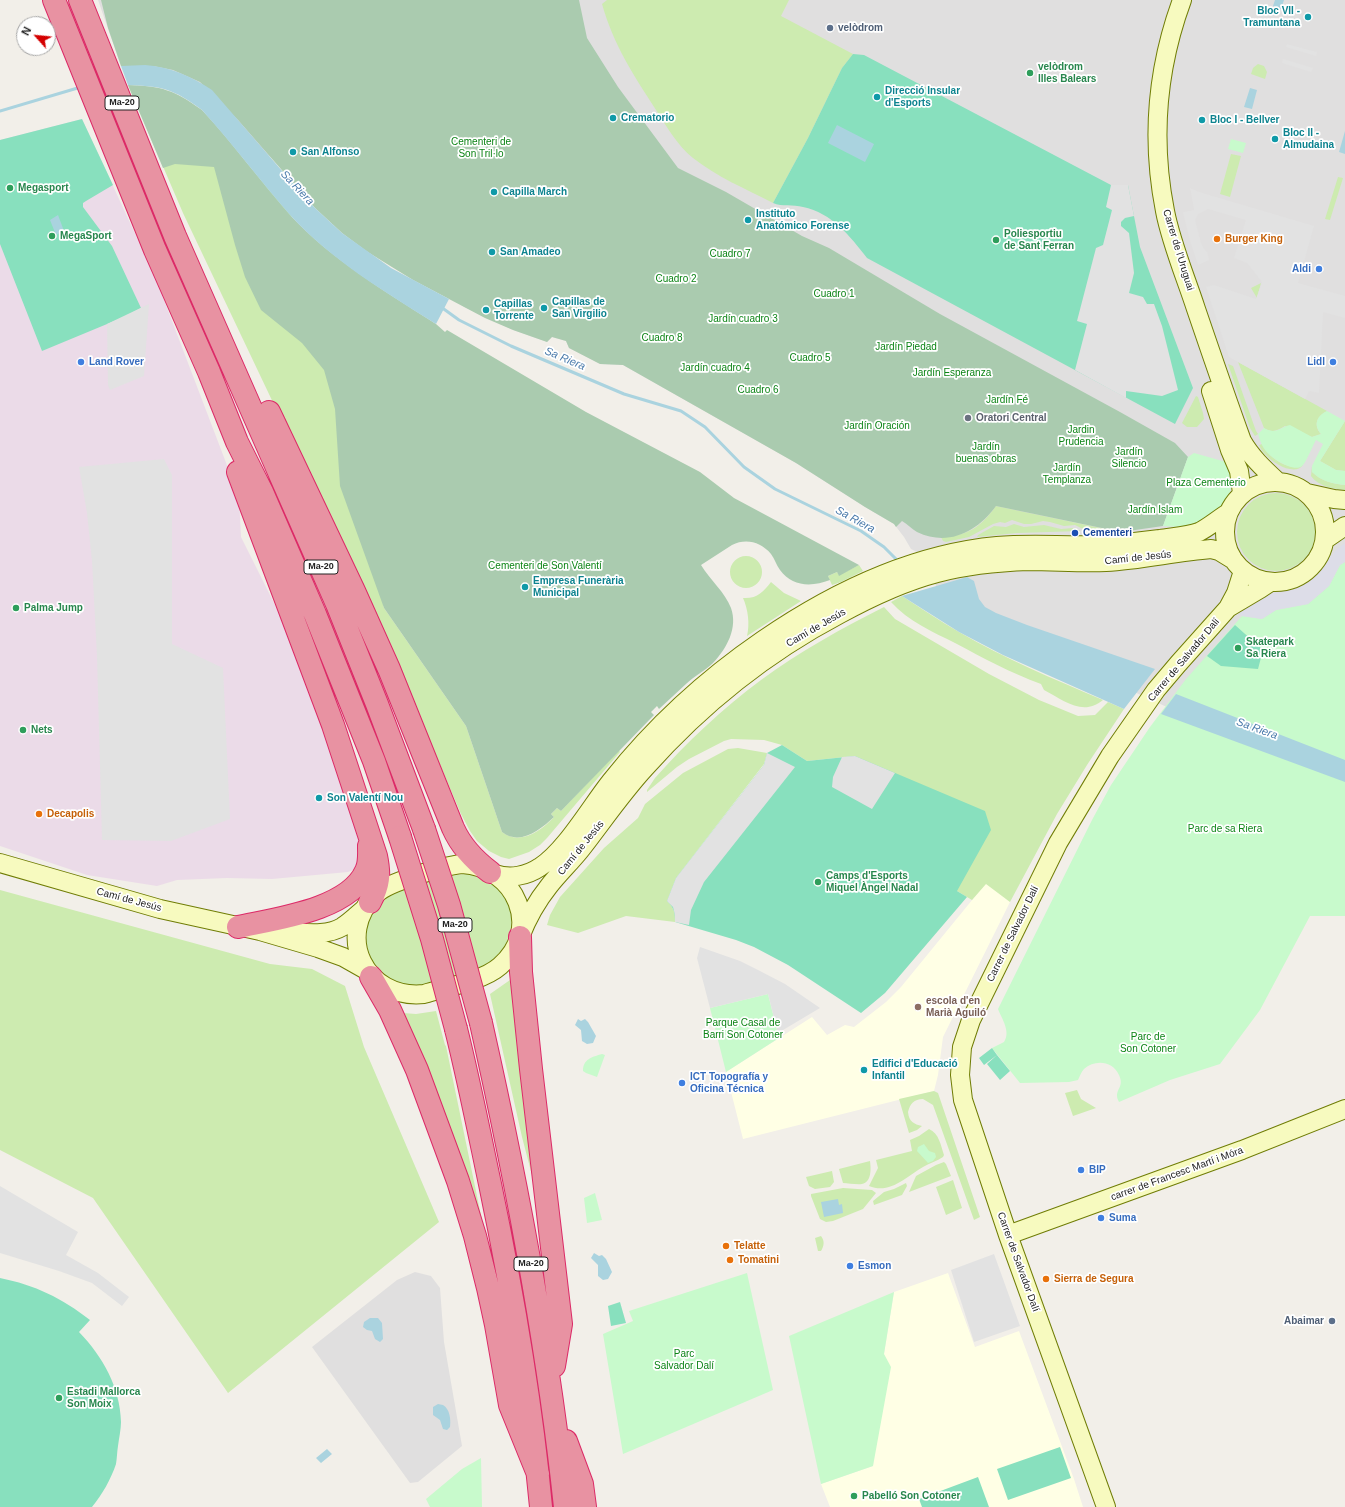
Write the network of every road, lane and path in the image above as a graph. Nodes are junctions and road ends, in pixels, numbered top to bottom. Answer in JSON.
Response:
{"nodes":[{"id":1,"x":54,"y":0,"type":"edge"},
{"id":2,"x":80,"y":0,"type":"edge"},
{"id":3,"x":1170,"y":0,"type":"edge"},
{"id":4,"x":1182,"y":0,"type":"edge"},
{"id":5,"x":207,"y":310,"type":"junction"},
{"id":6,"x":237,"y":442,"type":"junction"},
{"id":7,"x":1278,"y":482,"type":"junction"},
{"id":8,"x":1242,"y":493,"type":"junction"},
{"id":9,"x":1307,"y":493,"type":"junction"},
{"id":10,"x":1345,"y":500,"type":"edge"},
{"id":11,"x":1228,"y":513,"type":"junction"},
{"id":12,"x":1345,"y":526,"type":"edge"},
{"id":13,"x":1326,"y":539,"type":"junction"},
{"id":14,"x":1237,"y":565,"type":"junction"},
{"id":15,"x":1269,"y":583,"type":"junction"},
{"id":16,"x":880,"y":584,"type":"junction"},
{"id":17,"x":1228,"y":608,"type":"junction"},
{"id":18,"x":419,"y":743,"type":"junction"},
{"id":19,"x":611,"y":781,"type":"junction"},
{"id":20,"x":368,"y":831,"type":"junction"},
{"id":21,"x":0,"y":863,"type":"edge"},
{"id":22,"x":492,"y":873,"type":"junction"},
{"id":23,"x":367,"y":905,"type":"junction"},
{"id":24,"x":238,"y":927,"type":"junction"},
{"id":25,"x":260,"y":931,"type":"junction"},
{"id":26,"x":520,"y":937,"type":"junction"},
{"id":27,"x":369,"y":974,"type":"junction"},
{"id":28,"x":1345,"y":1109,"type":"edge"},
{"id":29,"x":1008,"y":1235,"type":"junction"},
{"id":30,"x":551,"y":1387,"type":"junction"},
{"id":31,"x":554,"y":1410,"type":"junction"},
{"id":32,"x":538,"y":1474,"type":"junction"},
{"id":33,"x":540,"y":1505,"type":"edge"},
{"id":34,"x":565,"y":1507,"type":"edge"},
{"id":35,"x":585,"y":1507,"type":"edge"},
{"id":36,"x":1106,"y":1507,"type":"edge"}],
"edges":[{"from":1,"to":6,"type":"highway","number":"Ma-20"},
{"from":2,"to":5,"type":"highway","number":"Ma-20"},
{"from":3,"to":8,"type":"street","name":"Carrer de l'Uruguai"},
{"from":4,"to":7,"type":"street","name":"Carrer de l'Uruguai"},
{"from":5,"to":18,"type":"highway"},
{"from":5,"to":30,"type":"highway","number":"Ma-20","bridge":true},
{"from":6,"to":20,"type":"highway"},
{"from":6,"to":32,"type":"highway","number":"Ma-20","bridge":true},
{"from":7,"to":8,"type":"street"},
{"from":7,"to":9,"type":"street"},
{"from":8,"to":11,"type":"street"},
{"from":9,"to":10,"type":"street"},
{"from":9,"to":13,"type":"street"},
{"from":11,"to":14,"type":"street"},
{"from":11,"to":16,"type":"street","name":"Camí de Jesús"},
{"from":12,"to":13,"type":"street"},
{"from":13,"to":15,"type":"street"},
{"from":14,"to":15,"type":"street"},
{"from":14,"to":16,"type":"street","name":"Camí de Jesús"},
{"from":14,"to":17,"type":"street","name":"Carrer de Salvador Dalí"},
{"from":15,"to":17,"type":"street","name":"Carrer de Salvador Dalí"},
{"from":16,"to":19,"type":"street","name":"Camí de Jesús"},
{"from":16,"to":26,"type":"street","name":"Camí de Jesús"},
{"from":17,"to":29,"type":"street","name":"Carrer de Salvador Dalí"},
{"from":18,"to":19,"type":"street"},
{"from":18,"to":22,"type":"highway"},
{"from":19,"to":22,"type":"street","name":"Camí de Jesús"},
{"from":20,"to":23,"type":"highway"},
{"from":20,"to":24,"type":"highway"},
{"from":21,"to":24,"type":"street","name":"Camí de Jesús"},
{"from":22,"to":23,"type":"street","name":"Camí de Jesús"},
{"from":22,"to":26,"type":"street"},
{"from":23,"to":25,"type":"street","name":"Camí de Jesús"},
{"from":23,"to":27,"type":"street"},
{"from":24,"to":25,"type":"street","name":"Camí de Jesús"},
{"from":25,"to":27,"type":"street","name":"Camí de Jesús"},
{"from":26,"to":27,"type":"street","name":"Camí de Jesús"},
{"from":26,"to":30,"type":"highway"},
{"from":27,"to":32,"type":"highway"},
{"from":28,"to":29,"type":"street","name":"carrer de Francesc Martí i Móra"},
{"from":29,"to":36,"type":"street","name":"Carrer de Salvador Dalí"},
{"from":30,"to":31,"type":"highway","number":"Ma-20"},
{"from":31,"to":34,"type":"highway","number":"Ma-20"},
{"from":31,"to":35,"type":"highway"},
{"from":32,"to":33,"type":"highway","number":"Ma-20"}]}
